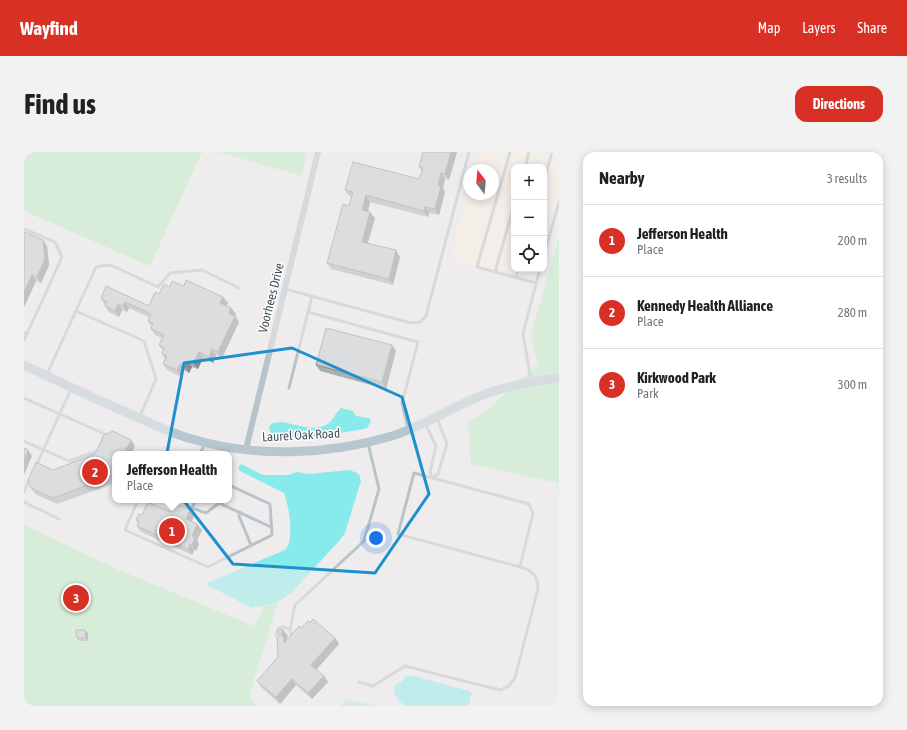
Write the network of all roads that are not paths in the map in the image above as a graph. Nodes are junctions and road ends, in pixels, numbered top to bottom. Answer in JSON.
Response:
{"nodes":[{"id":1,"x":318,"y":152,"type":"edge"},
{"id":2,"x":469,"y":152,"type":"edge"},
{"id":3,"x":510,"y":152,"type":"edge"},
{"id":4,"x":529,"y":152,"type":"edge"},
{"id":5,"x":552,"y":152,"type":"edge"},
{"id":6,"x":526,"y":164,"type":"edge"},
{"id":7,"x":547,"y":170,"type":"edge"},
{"id":8,"x":559,"y":202,"type":"edge"},
{"id":9,"x":511,"y":216,"type":"edge"},
{"id":10,"x":24,"y":229,"type":"edge"},
{"id":11,"x":547,"y":244,"type":"edge"},
{"id":12,"x":495,"y":272,"type":"junction"},
{"id":13,"x":517,"y":272,"type":"edge"},
{"id":14,"x":539,"y":272,"type":"edge"},
{"id":15,"x":516,"y":277,"type":"junction"},
{"id":16,"x":536,"y":283,"type":"junction"},
{"id":17,"x":239,"y":288,"type":"dead end"},
{"id":18,"x":285,"y":289,"type":"junction"},
{"id":19,"x":312,"y":296,"type":"junction"},
{"id":20,"x":76,"y":311,"type":"junction"},
{"id":21,"x":308,"y":312,"type":"junction"},
{"id":22,"x":25,"y":334,"type":"edge"},
{"id":23,"x":24,"y":340,"type":"edge"},
{"id":24,"x":24,"y":365,"type":"edge"},
{"id":25,"x":46,"y":375,"type":"junction"},
{"id":26,"x":559,"y":378,"type":"edge"},
{"id":27,"x":532,"y":382,"type":"junction"},
{"id":28,"x":72,"y":388,"type":"junction"},
{"id":29,"x":289,"y":388,"type":"dead end"},
{"id":30,"x":24,"y":398,"type":"edge"},
{"id":31,"x":60,"y":414,"type":"junction"},
{"id":32,"x":139,"y":418,"type":"junction"},
{"id":33,"x":436,"y":418,"type":"junction"},
{"id":34,"x":426,"y":423,"type":"junction"},
{"id":35,"x":409,"y":430,"type":"junction"},
{"id":36,"x":102,"y":440,"type":"edge"},
{"id":37,"x":24,"y":441,"type":"edge"},
{"id":38,"x":368,"y":442,"type":"junction"},
{"id":39,"x":206,"y":443,"type":"junction"},
{"id":40,"x":100,"y":446,"type":"edge"},
{"id":41,"x":246,"y":449,"type":"junction"},
{"id":42,"x":43,"y":450,"type":"junction"},
{"id":43,"x":202,"y":451,"type":"edge"},
{"id":44,"x":432,"y":478,"type":"junction"},
{"id":45,"x":232,"y":486,"type":"edge"},
{"id":46,"x":24,"y":492,"type":"edge"},
{"id":47,"x":24,"y":502,"type":"edge"},
{"id":48,"x":137,"y":503,"type":"edge"},
{"id":49,"x":183,"y":503,"type":"edge"},
{"id":50,"x":194,"y":503,"type":"edge"},
{"id":51,"x":218,"y":503,"type":"edge"},
{"id":52,"x":224,"y":503,"type":"edge"},
{"id":53,"x":192,"y":508,"type":"junction"},
{"id":54,"x":240,"y":512,"type":"junction"},
{"id":55,"x":59,"y":520,"type":"dead end"},
{"id":56,"x":271,"y":527,"type":"junction"},
{"id":57,"x":251,"y":545,"type":"junction"},
{"id":58,"x":520,"y":567,"type":"junction"},
{"id":59,"x":290,"y":629,"type":"junction"},
{"id":60,"x":282,"y":642,"type":"edge"},
{"id":61,"x":288,"y":642,"type":"edge"},
{"id":62,"x":359,"y":682,"type":"dead end"}],
"edges":[{"from":1,"to":18,"type":"street","name":"Voorhees Drive"},
{"from":2,"to":19,"type":"lane"},
{"from":3,"to":12,"type":"lane"},
{"from":4,"to":6,"type":"lane"},
{"from":5,"to":7,"type":"lane"},
{"from":8,"to":11,"type":"lane"},
{"from":9,"to":12,"type":"lane"},
{"from":10,"to":22,"type":"lane"},
{"from":12,"to":15,"type":"lane"},
{"from":13,"to":15,"type":"lane"},
{"from":14,"to":16,"type":"lane"},
{"from":15,"to":16,"type":"lane"},
{"from":16,"to":27,"type":"lane"},
{"from":17,"to":20,"type":"lane"},
{"from":18,"to":19,"type":"lane"},
{"from":18,"to":41,"type":"street","name":"Voorhees Drive"},
{"from":19,"to":21,"type":"lane"},
{"from":20,"to":25,"type":"lane"},
{"from":20,"to":32,"type":"lane"},
{"from":21,"to":29,"type":"lane"},
{"from":21,"to":35,"type":"lane"},
{"from":22,"to":23,"type":"lane"},
{"from":24,"to":25,"type":"street","name":"Laurel Oak Road"},
{"from":25,"to":28,"type":"street","name":"Laurel Oak Road"},
{"from":26,"to":27,"type":"street","name":"Laurel Oak Road"},
{"from":27,"to":33,"type":"street","name":"Laurel Oak Road"},
{"from":28,"to":31,"type":"lane"},
{"from":28,"to":32,"type":"street","name":"Laurel Oak Road"},
{"from":30,"to":31,"type":"lane"},
{"from":31,"to":36,"type":"lane"},
{"from":31,"to":42,"type":"lane"},
{"from":32,"to":39,"type":"street","name":"Laurel Oak Road"},
{"from":33,"to":34,"type":"street","name":"Laurel Oak Road"},
{"from":33,"to":44,"type":"lane"},
{"from":34,"to":35,"type":"street","name":"Laurel Oak Road"},
{"from":34,"to":44,"type":"lane"},
{"from":35,"to":38,"type":"street","name":"Laurel Oak Road"},
{"from":37,"to":42,"type":"lane"},
{"from":38,"to":41,"type":"street","name":"Laurel Oak Road"},
{"from":38,"to":59,"type":"lane"},
{"from":39,"to":41,"type":"street","name":"Laurel Oak Road"},
{"from":39,"to":43,"type":"lane"},
{"from":40,"to":42,"type":"lane"},
{"from":42,"to":46,"type":"lane"},
{"from":44,"to":58,"type":"lane"},
{"from":44,"to":58,"type":"lane"},
{"from":45,"to":56,"type":"lane"},
{"from":47,"to":55,"type":"lane"},
{"from":48,"to":57,"type":"lane"},
{"from":49,"to":53,"type":"lane"},
{"from":50,"to":53,"type":"lane"},
{"from":51,"to":53,"type":"lane"},
{"from":52,"to":54,"type":"lane"},
{"from":54,"to":56,"type":"lane"},
{"from":54,"to":57,"type":"lane"},
{"from":56,"to":57,"type":"lane"},
{"from":58,"to":62,"type":"lane"},
{"from":59,"to":60,"type":"lane"},
{"from":59,"to":61,"type":"lane"}]}
